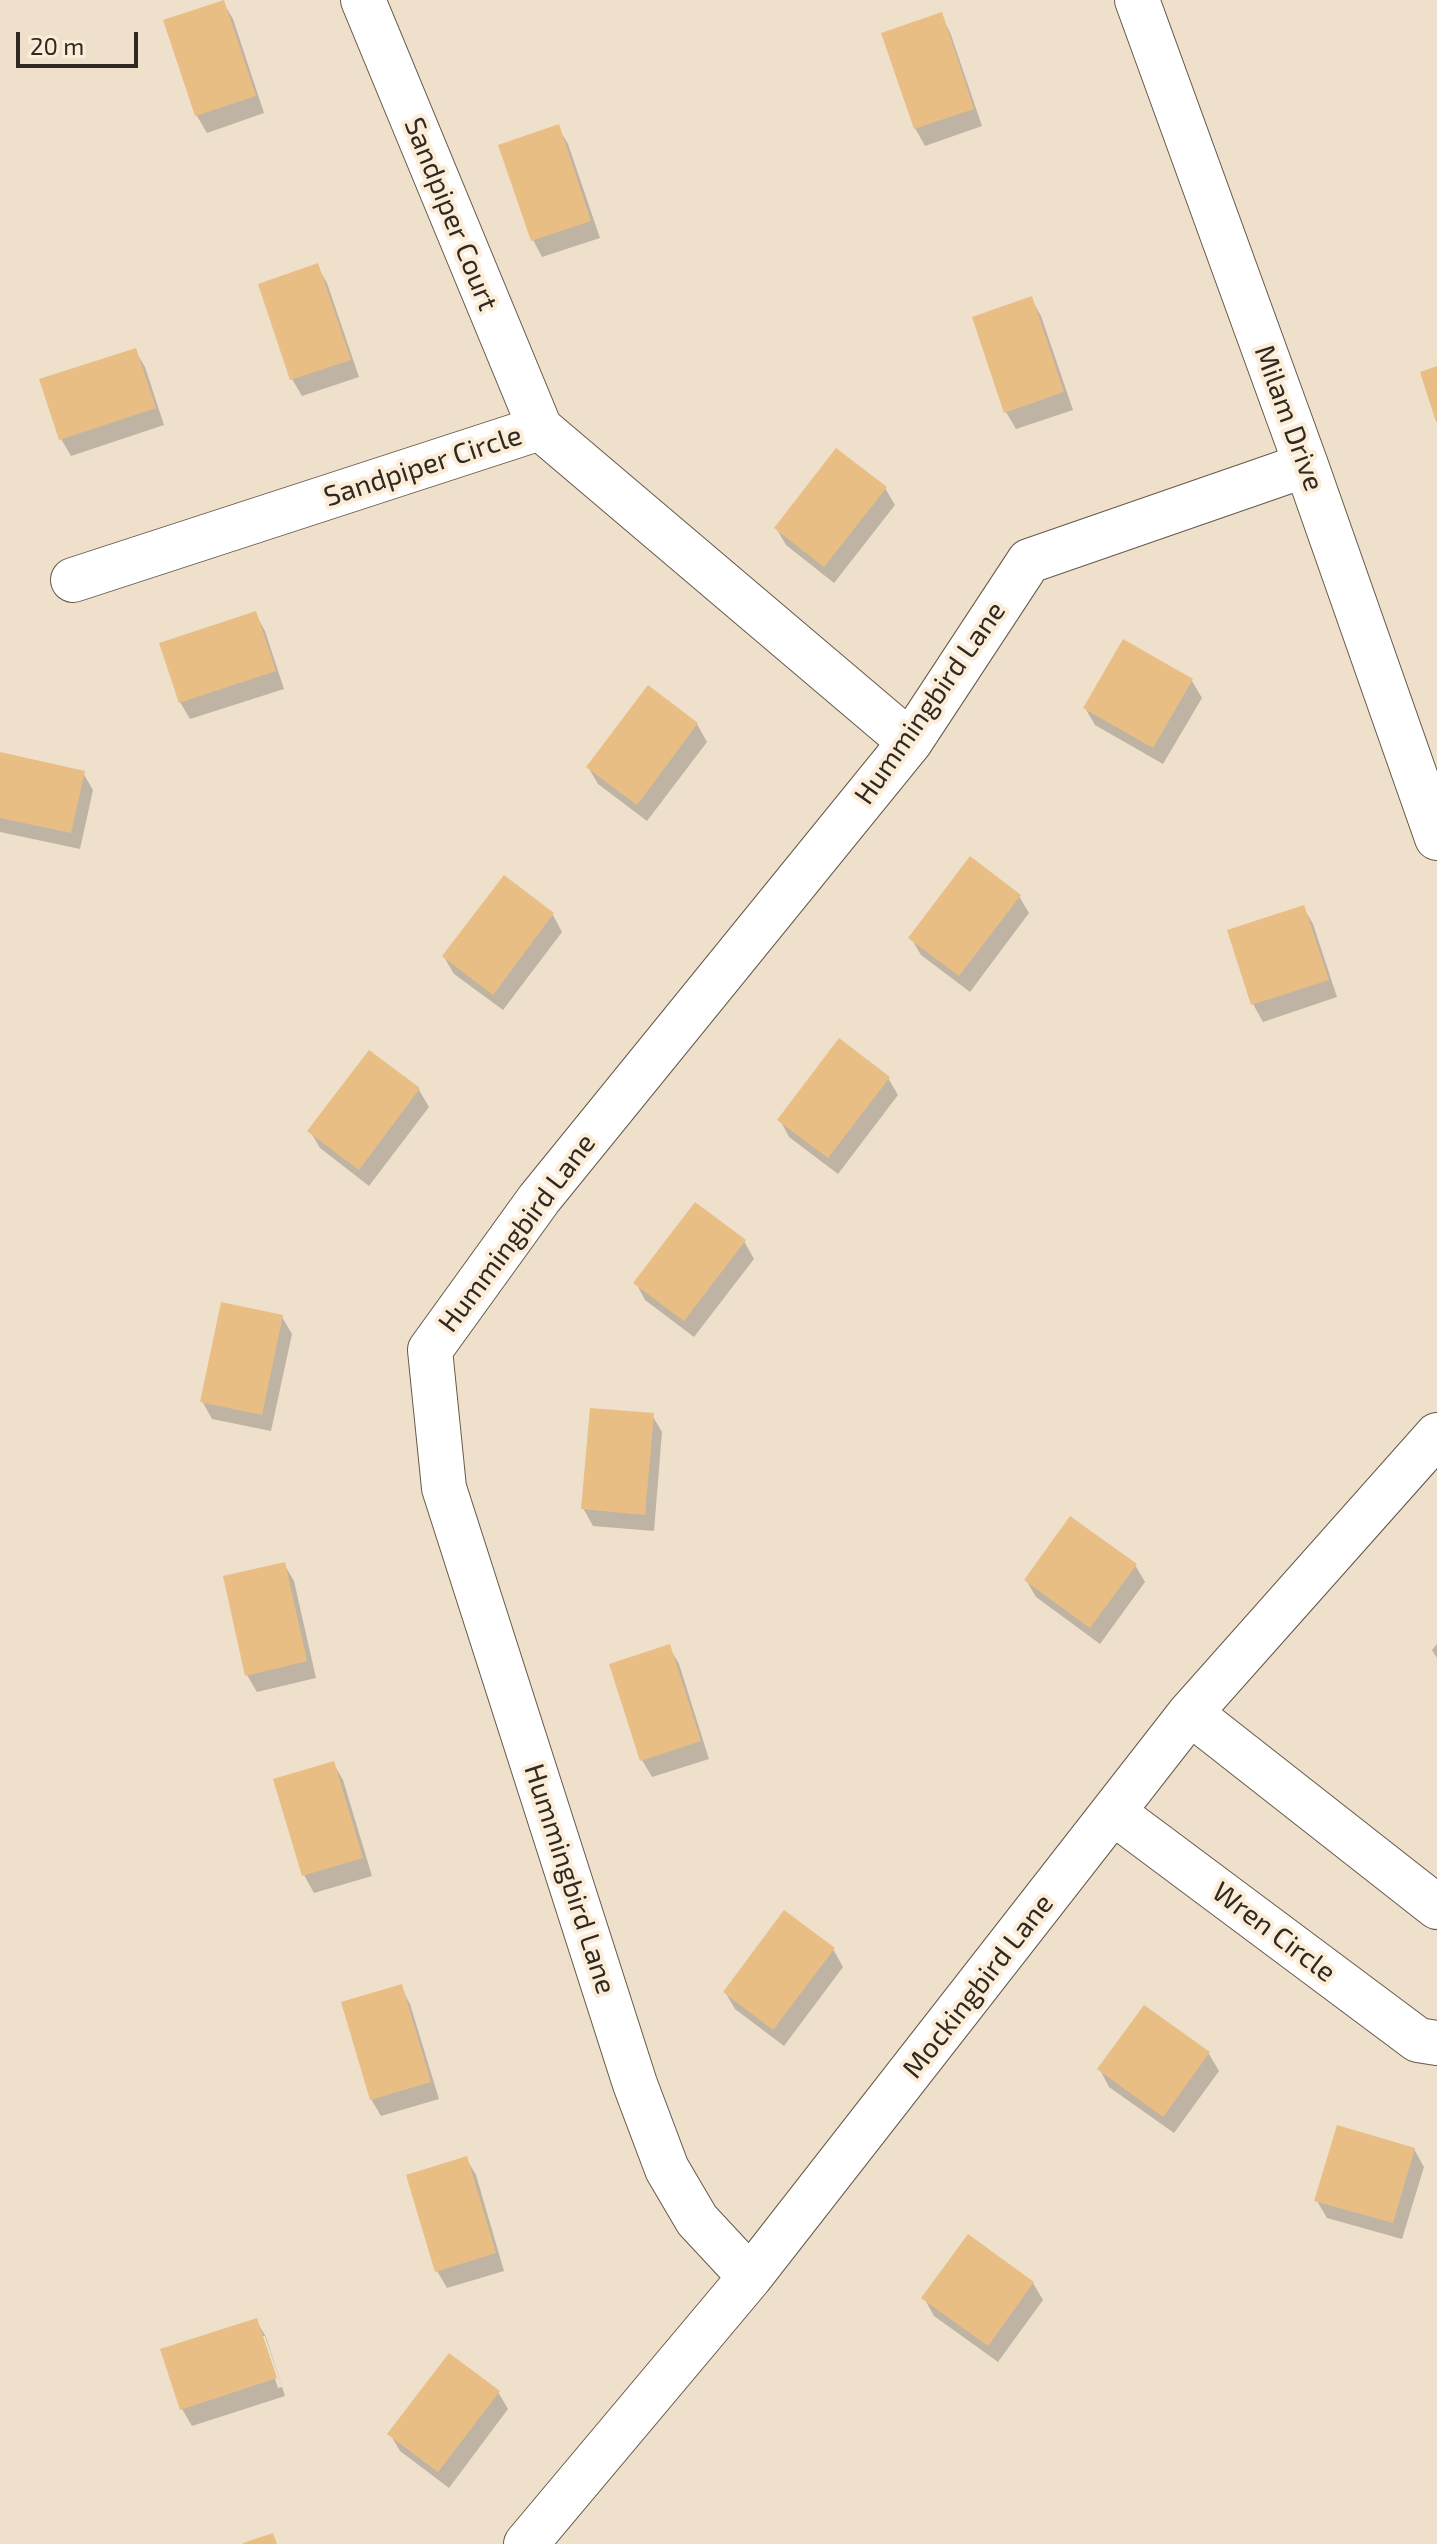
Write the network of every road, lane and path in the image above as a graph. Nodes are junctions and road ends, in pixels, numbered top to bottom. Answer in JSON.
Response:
{"nodes":[{"id":1,"x":363,"y":0,"type":"edge"},
{"id":2,"x":1137,"y":0,"type":"edge"},
{"id":3,"x":540,"y":428,"type":"junction"},
{"id":4,"x":1306,"y":465,"type":"junction"},
{"id":5,"x":73,"y":580,"type":"dead end"},
{"id":6,"x":910,"y":742,"type":"junction"},
{"id":7,"x":1437,"y":838,"type":"edge"},
{"id":8,"x":1437,"y":1435,"type":"edge"},
{"id":9,"x":1190,"y":1713,"type":"junction"},
{"id":10,"x":1114,"y":1813,"type":"junction"},
{"id":11,"x":1437,"y":1907,"type":"edge"},
{"id":12,"x":1437,"y":2043,"type":"edge"},
{"id":13,"x":750,"y":2277,"type":"junction"},
{"id":14,"x":526,"y":2544,"type":"edge"}],
"edges":[{"from":1,"to":3,"type":"street","name":"Sandpiper Court"},
{"from":2,"to":4,"type":"street","name":"Milam Drive"},
{"from":3,"to":5,"type":"street","name":"Sandpiper Circle"},
{"from":3,"to":6,"type":"street","name":"Sandpiper Circle"},
{"from":4,"to":6,"type":"street","name":"Hummingbird Lane"},
{"from":4,"to":7,"type":"street","name":"Milam Drive"},
{"from":6,"to":13,"type":"street","name":"Hummingbird Lane"},
{"from":8,"to":9,"type":"street","name":"Mockingbird Lane"},
{"from":9,"to":10,"type":"street","name":"Mockingbird Lane"},
{"from":9,"to":11,"type":"street"},
{"from":10,"to":12,"type":"street","name":"Wren Circle"},
{"from":10,"to":13,"type":"street","name":"Mockingbird Lane"},
{"from":13,"to":14,"type":"street","name":"Mockingbird Lane"}]}
